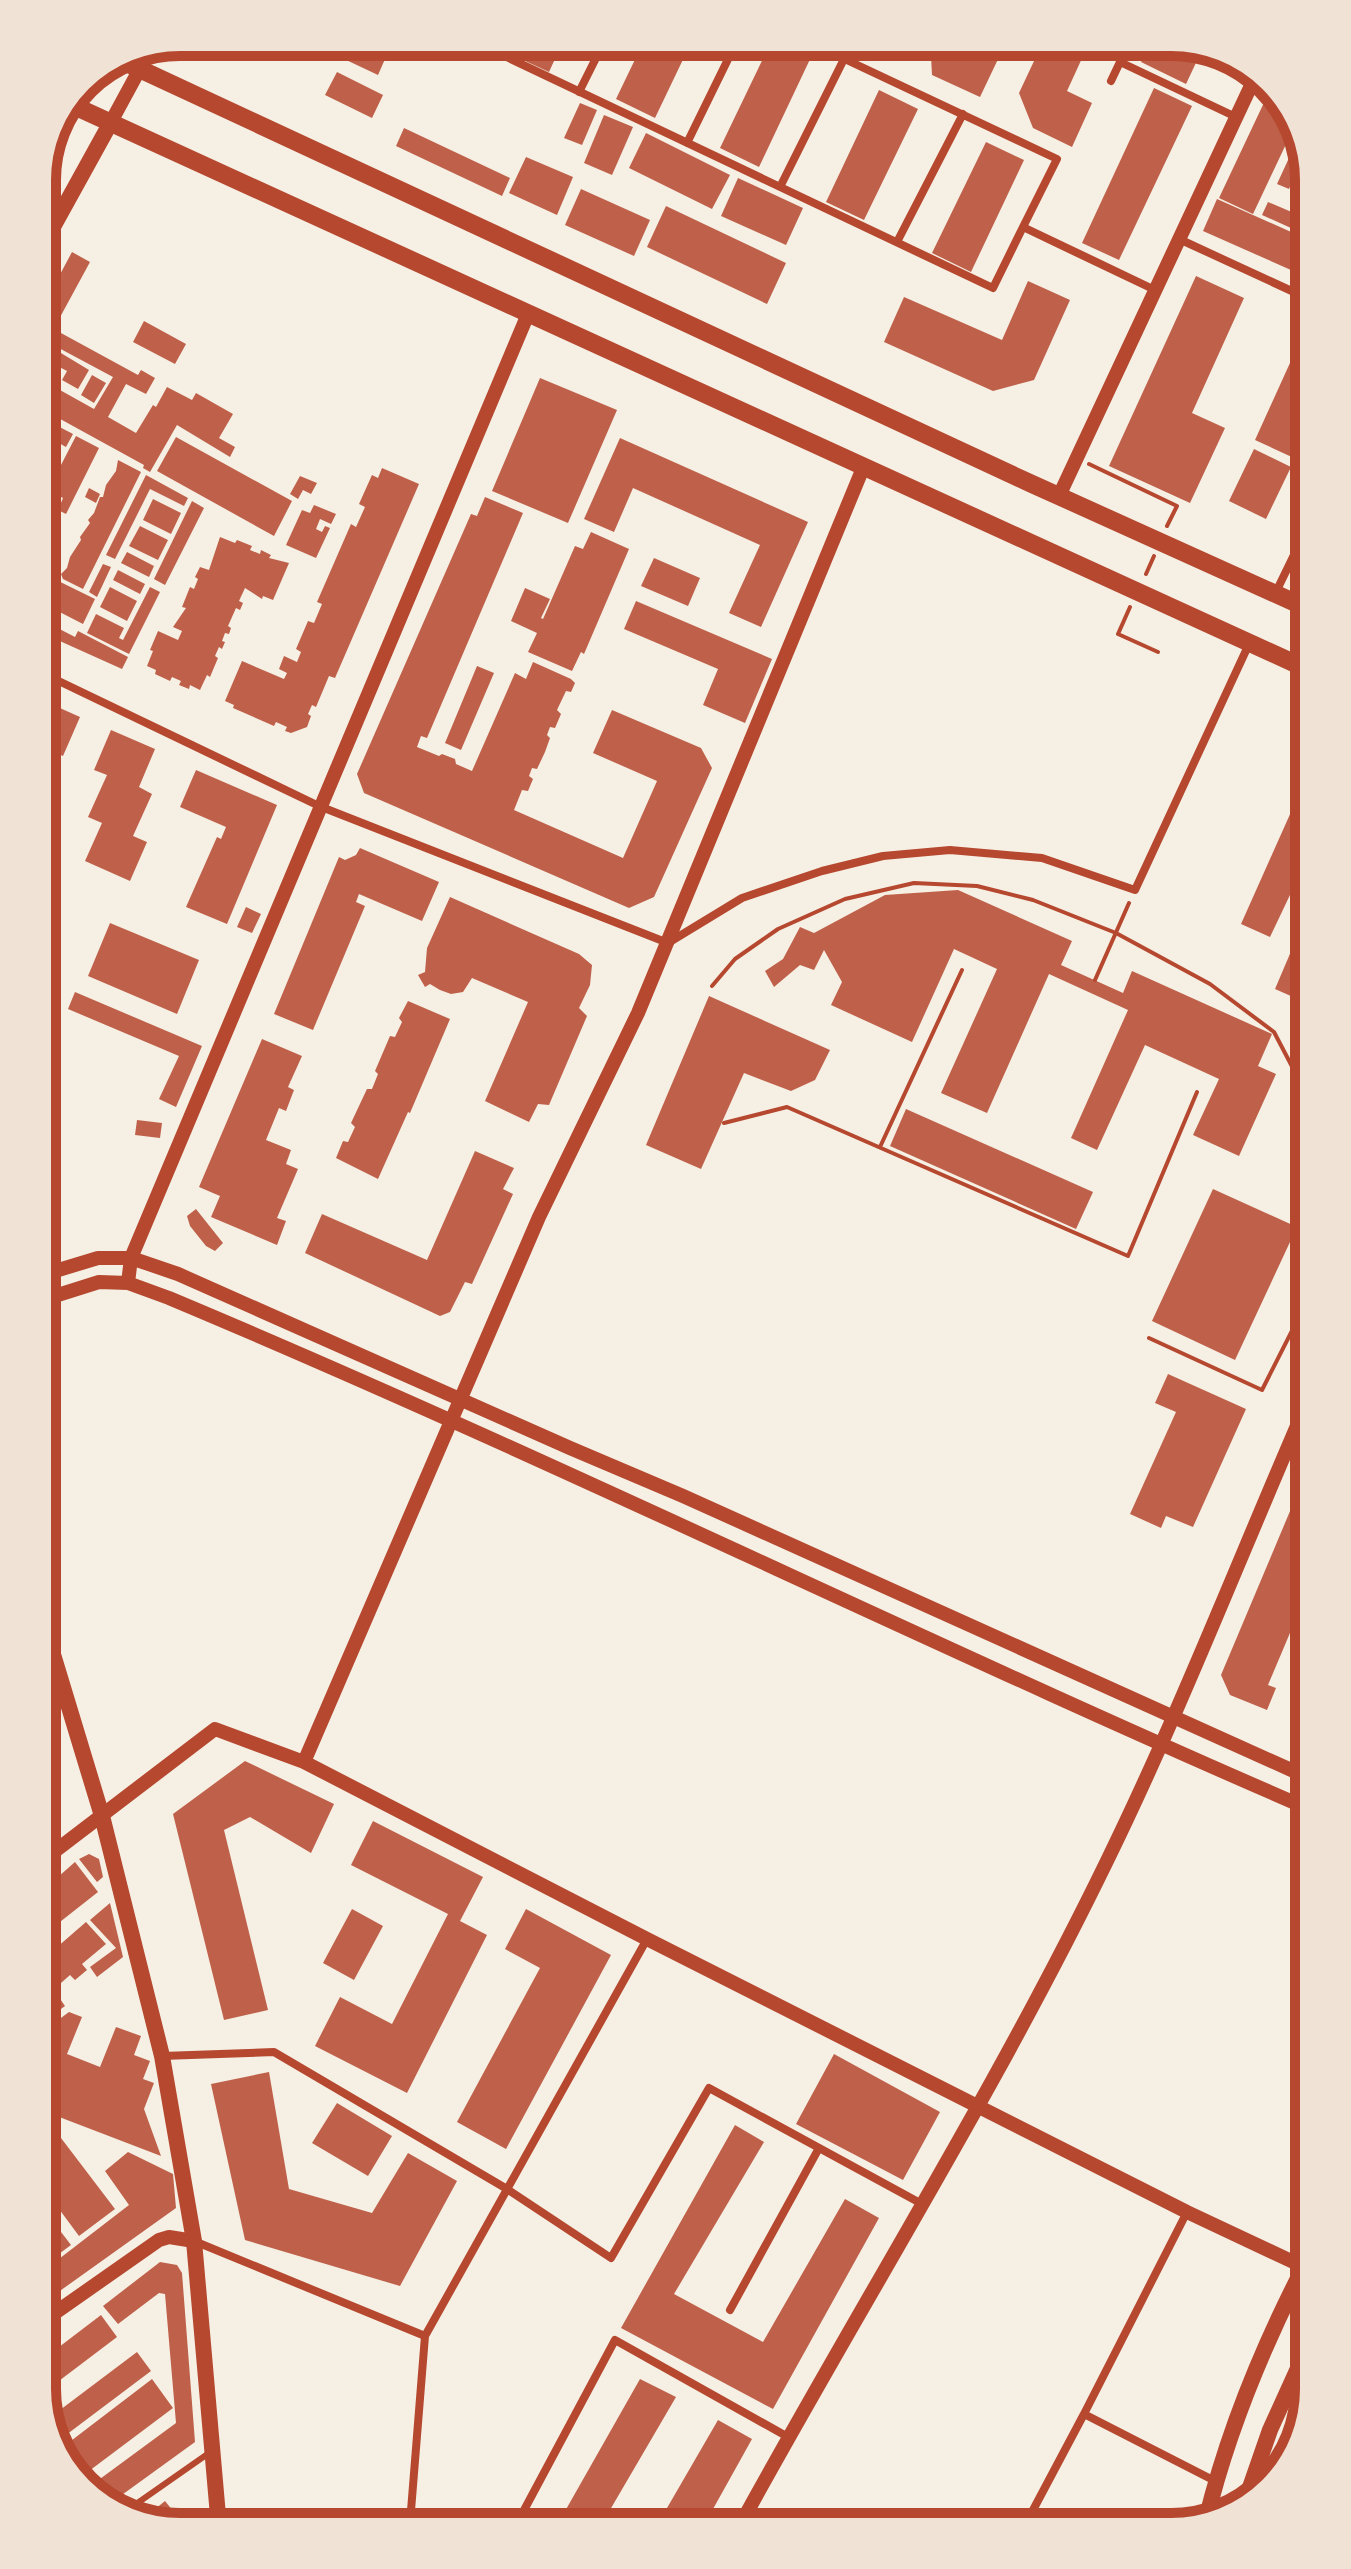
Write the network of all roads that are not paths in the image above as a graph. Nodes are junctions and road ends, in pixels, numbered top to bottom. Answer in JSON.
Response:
{"nodes":[{"id":1,"x":504,"y":56,"type":"edge"},
{"id":2,"x":597,"y":56,"type":"edge"},
{"id":3,"x":730,"y":56,"type":"edge"},
{"id":4,"x":838,"y":56,"type":"edge"},
{"id":5,"x":1123,"y":56,"type":"edge"},
{"id":6,"x":844,"y":59,"type":"junction"},
{"id":7,"x":145,"y":61,"type":"edge"},
{"id":8,"x":1120,"y":62,"type":"junction"},
{"id":9,"x":1111,"y":81,"type":"dead end"},
{"id":10,"x":1251,"y":85,"type":"edge"},
{"id":11,"x":579,"y":92,"type":"junction"},
{"id":12,"x":79,"y":108,"type":"edge"},
{"id":13,"x":963,"y":114,"type":"junction"},
{"id":14,"x":1236,"y":117,"type":"junction"},
{"id":15,"x":111,"y":122,"type":"junction"},
{"id":16,"x":687,"y":143,"type":"junction"},
{"id":17,"x":780,"y":187,"type":"junction"},
{"id":18,"x":56,"y":222,"type":"edge"},
{"id":19,"x":1023,"y":227,"type":"junction"},
{"id":20,"x":1179,"y":239,"type":"junction"},
{"id":21,"x":897,"y":242,"type":"junction"},
{"id":22,"x":1155,"y":290,"type":"junction"},
{"id":23,"x":1295,"y":293,"type":"edge"},
{"id":24,"x":528,"y":314,"type":"junction"},
{"id":25,"x":863,"y":468,"type":"junction"},
{"id":26,"x":1059,"y":496,"type":"junction"},
{"id":27,"x":1295,"y":553,"type":"edge"},
{"id":28,"x":1275,"y":594,"type":"junction"},
{"id":29,"x":1295,"y":603,"type":"edge"},
{"id":30,"x":1249,"y":644,"type":"junction"},
{"id":31,"x":1295,"y":664,"type":"edge"},
{"id":32,"x":56,"y":680,"type":"edge"},
{"id":33,"x":319,"y":806,"type":"junction"},
{"id":34,"x":668,"y":943,"type":"junction"},
{"id":35,"x":131,"y":1258,"type":"junction"},
{"id":36,"x":56,"y":1271,"type":"edge"},
{"id":37,"x":128,"y":1283,"type":"junction"},
{"id":38,"x":56,"y":1296,"type":"edge"},
{"id":39,"x":461,"y":1398,"type":"junction"},
{"id":40,"x":451,"y":1422,"type":"junction"},
{"id":41,"x":1295,"y":1431,"type":"edge"},
{"id":42,"x":56,"y":1666,"type":"edge"},
{"id":43,"x":1174,"y":1719,"type":"junction"},
{"id":44,"x":1162,"y":1746,"type":"junction"},
{"id":45,"x":304,"y":1762,"type":"junction"},
{"id":46,"x":1295,"y":1772,"type":"edge"},
{"id":47,"x":1295,"y":1803,"type":"edge"},
{"id":48,"x":102,"y":1816,"type":"junction"},
{"id":49,"x":56,"y":1850,"type":"edge"},
{"id":50,"x":647,"y":1939,"type":"junction"},
{"id":51,"x":162,"y":2056,"type":"junction"},
{"id":52,"x":977,"y":2106,"type":"junction"},
{"id":53,"x":819,"y":2148,"type":"junction"},
{"id":54,"x":507,"y":2189,"type":"junction"},
{"id":55,"x":922,"y":2204,"type":"junction"},
{"id":56,"x":1187,"y":2212,"type":"junction"},
{"id":57,"x":194,"y":2241,"type":"junction"},
{"id":58,"x":1295,"y":2257,"type":"edge"},
{"id":59,"x":1295,"y":2287,"type":"edge"},
{"id":60,"x":730,"y":2310,"type":"dead end"},
{"id":61,"x":56,"y":2312,"type":"edge"},
{"id":62,"x":425,"y":2336,"type":"junction"},
{"id":63,"x":1295,"y":2375,"type":"edge"},
{"id":64,"x":1084,"y":2414,"type":"junction"},
{"id":65,"x":788,"y":2437,"type":"junction"},
{"id":66,"x":212,"y":2451,"type":"junction"},
{"id":67,"x":1215,"y":2481,"type":"junction"},
{"id":68,"x":1252,"y":2483,"type":"edge"},
{"id":69,"x":136,"y":2504,"type":"edge"},
{"id":70,"x":1209,"y":2507,"type":"edge"},
{"id":71,"x":218,"y":2513,"type":"edge"},
{"id":72,"x":412,"y":2513,"type":"edge"},
{"id":73,"x":522,"y":2513,"type":"edge"},
{"id":74,"x":747,"y":2513,"type":"edge"},
{"id":75,"x":1031,"y":2513,"type":"edge"}],
"edges":[{"from":1,"to":11,"type":"street"},
{"from":2,"to":11,"type":"street"},
{"from":3,"to":16,"type":"street"},
{"from":4,"to":6,"type":"street"},
{"from":5,"to":8,"type":"street"},
{"from":6,"to":13,"type":"street"},
{"from":6,"to":17,"type":"street"},
{"from":7,"to":15,"type":"street"},
{"from":7,"to":26,"type":"main road"},
{"from":8,"to":9,"type":"street"},
{"from":8,"to":14,"type":"street"},
{"from":10,"to":14,"type":"street"},
{"from":11,"to":16,"type":"street"},
{"from":12,"to":15,"type":"main road"},
{"from":13,"to":19,"type":"street"},
{"from":13,"to":21,"type":"street"},
{"from":14,"to":20,"type":"street"},
{"from":15,"to":18,"type":"main road"},
{"from":15,"to":24,"type":"main road"},
{"from":16,"to":17,"type":"street"},
{"from":17,"to":21,"type":"street"},
{"from":19,"to":21,"type":"street"},
{"from":19,"to":22,"type":"street"},
{"from":20,"to":22,"type":"street"},
{"from":20,"to":23,"type":"street"},
{"from":22,"to":26,"type":"street"},
{"from":24,"to":25,"type":"main road"},
{"from":24,"to":33,"type":"street"},
{"from":25,"to":30,"type":"main road"},
{"from":25,"to":34,"type":"street"},
{"from":26,"to":28,"type":"main road"},
{"from":27,"to":28,"type":"street"},
{"from":28,"to":29,"type":"main road"},
{"from":30,"to":31,"type":"main road"},
{"from":30,"to":34,"type":"street"},
{"from":32,"to":33,"type":"street"},
{"from":33,"to":34,"type":"street"},
{"from":33,"to":35,"type":"street"},
{"from":34,"to":39,"type":"street"},
{"from":35,"to":36,"type":"street"},
{"from":35,"to":37,"type":"street"},
{"from":35,"to":39,"type":"street"},
{"from":37,"to":38,"type":"street"},
{"from":37,"to":40,"type":"street"},
{"from":39,"to":40,"type":"street"},
{"from":39,"to":43,"type":"street"},
{"from":40,"to":44,"type":"street"},
{"from":40,"to":45,"type":"street"},
{"from":41,"to":43,"type":"street"},
{"from":42,"to":48,"type":"main road"},
{"from":43,"to":44,"type":"street"},
{"from":43,"to":46,"type":"street"},
{"from":44,"to":47,"type":"street"},
{"from":44,"to":52,"type":"street"},
{"from":45,"to":48,"type":"street"},
{"from":45,"to":50,"type":"street"},
{"from":48,"to":49,"type":"street"},
{"from":48,"to":51,"type":"main road"},
{"from":50,"to":52,"type":"street"},
{"from":50,"to":54,"type":"street"},
{"from":51,"to":54,"type":"street"},
{"from":51,"to":57,"type":"main road"},
{"from":52,"to":55,"type":"street"},
{"from":52,"to":56,"type":"street"},
{"from":53,"to":54,"type":"street"},
{"from":53,"to":55,"type":"street"},
{"from":53,"to":60,"type":"street"},
{"from":54,"to":62,"type":"street"},
{"from":55,"to":65,"type":"street"},
{"from":56,"to":58,"type":"street"},
{"from":56,"to":64,"type":"street"},
{"from":57,"to":61,"type":"street"},
{"from":57,"to":62,"type":"street"},
{"from":57,"to":66,"type":"main road"},
{"from":59,"to":67,"type":"main road"},
{"from":62,"to":72,"type":"street"},
{"from":63,"to":68,"type":"main road"},
{"from":64,"to":67,"type":"street"},
{"from":64,"to":75,"type":"street"},
{"from":65,"to":73,"type":"street"},
{"from":65,"to":74,"type":"street"},
{"from":66,"to":69,"type":"lane"},
{"from":66,"to":71,"type":"main road"},
{"from":67,"to":70,"type":"main road"}]}
